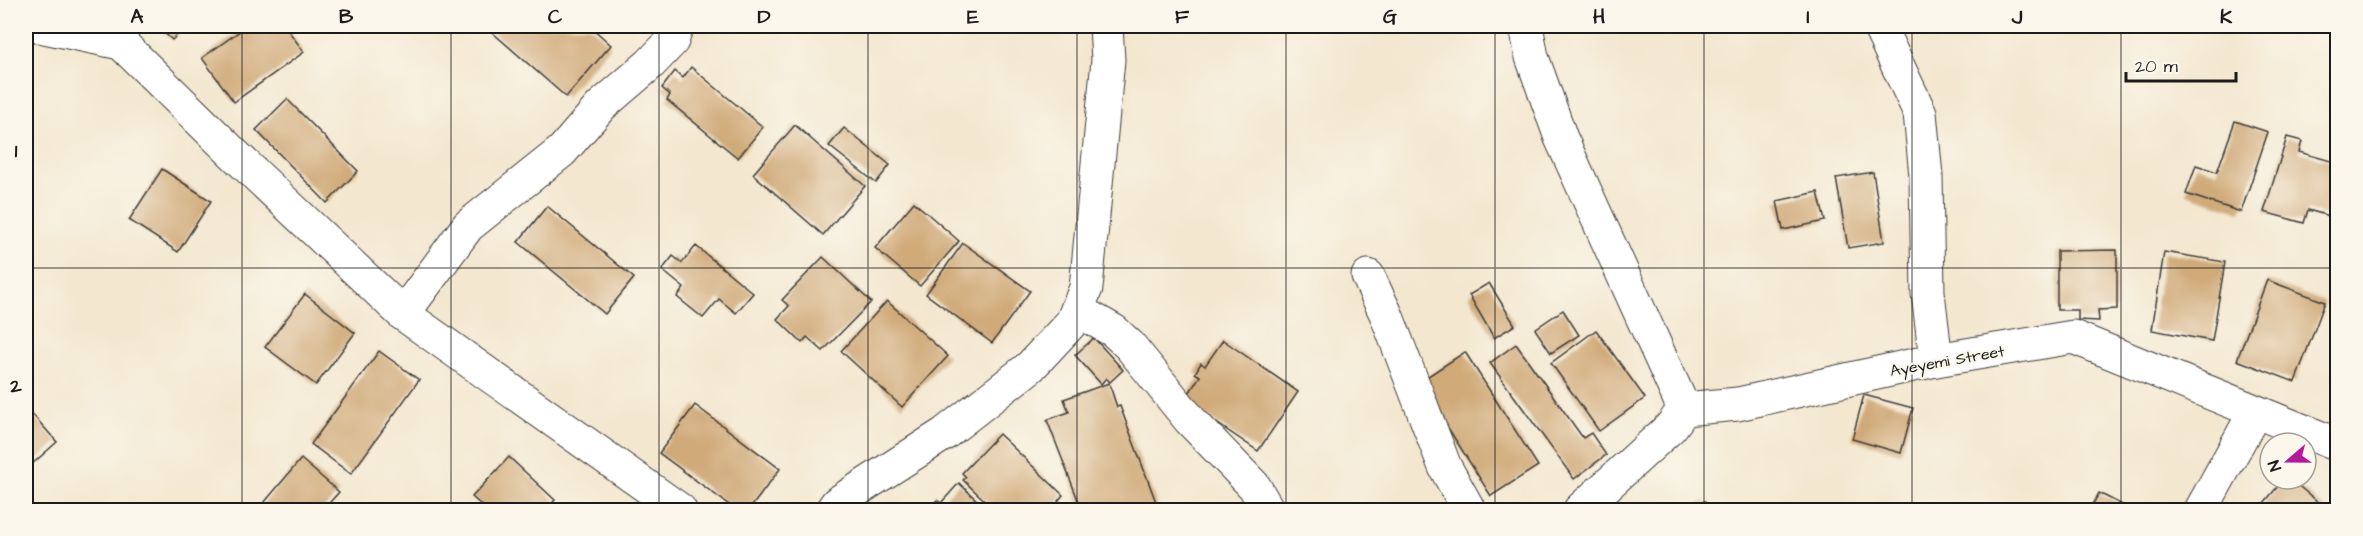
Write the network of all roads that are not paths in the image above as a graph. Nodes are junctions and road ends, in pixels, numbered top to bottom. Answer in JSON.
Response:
{"nodes":[{"id":1,"x":40,"y":26,"type":"edge"},
{"id":2,"x":677,"y":26,"type":"edge"},
{"id":3,"x":1106,"y":26,"type":"edge"},
{"id":4,"x":1526,"y":26,"type":"edge"},
{"id":5,"x":1879,"y":26,"type":"edge"},
{"id":6,"x":1368,"y":276,"type":"dead end"},
{"id":7,"x":1077,"y":310,"type":"junction"},
{"id":8,"x":403,"y":314,"type":"junction"},
{"id":9,"x":1936,"y":360,"type":"junction"},
{"id":10,"x":1684,"y":409,"type":"junction"},
{"id":11,"x":2255,"y":412,"type":"junction"},
{"id":12,"x":2337,"y":445,"type":"edge"},
{"id":13,"x":680,"y":510,"type":"edge"},
{"id":14,"x":832,"y":510,"type":"edge"},
{"id":15,"x":1268,"y":510,"type":"edge"},
{"id":16,"x":1469,"y":510,"type":"edge"},
{"id":17,"x":1580,"y":510,"type":"edge"},
{"id":18,"x":2201,"y":510,"type":"edge"}],
"edges":[{"from":1,"to":8,"type":"street"},
{"from":2,"to":8,"type":"street"},
{"from":3,"to":7,"type":"street"},
{"from":4,"to":10,"type":"street"},
{"from":5,"to":9,"type":"street"},
{"from":6,"to":16,"type":"street"},
{"from":7,"to":14,"type":"street"},
{"from":7,"to":15,"type":"street"},
{"from":8,"to":13,"type":"street"},
{"from":9,"to":10,"type":"street","name":"Ayeyemi Street"},
{"from":9,"to":11,"type":"street","name":"Ayeyemi Street"},
{"from":10,"to":17,"type":"street"},
{"from":11,"to":12,"type":"street","name":"Ayeyemi Street"},
{"from":11,"to":18,"type":"street"}]}
